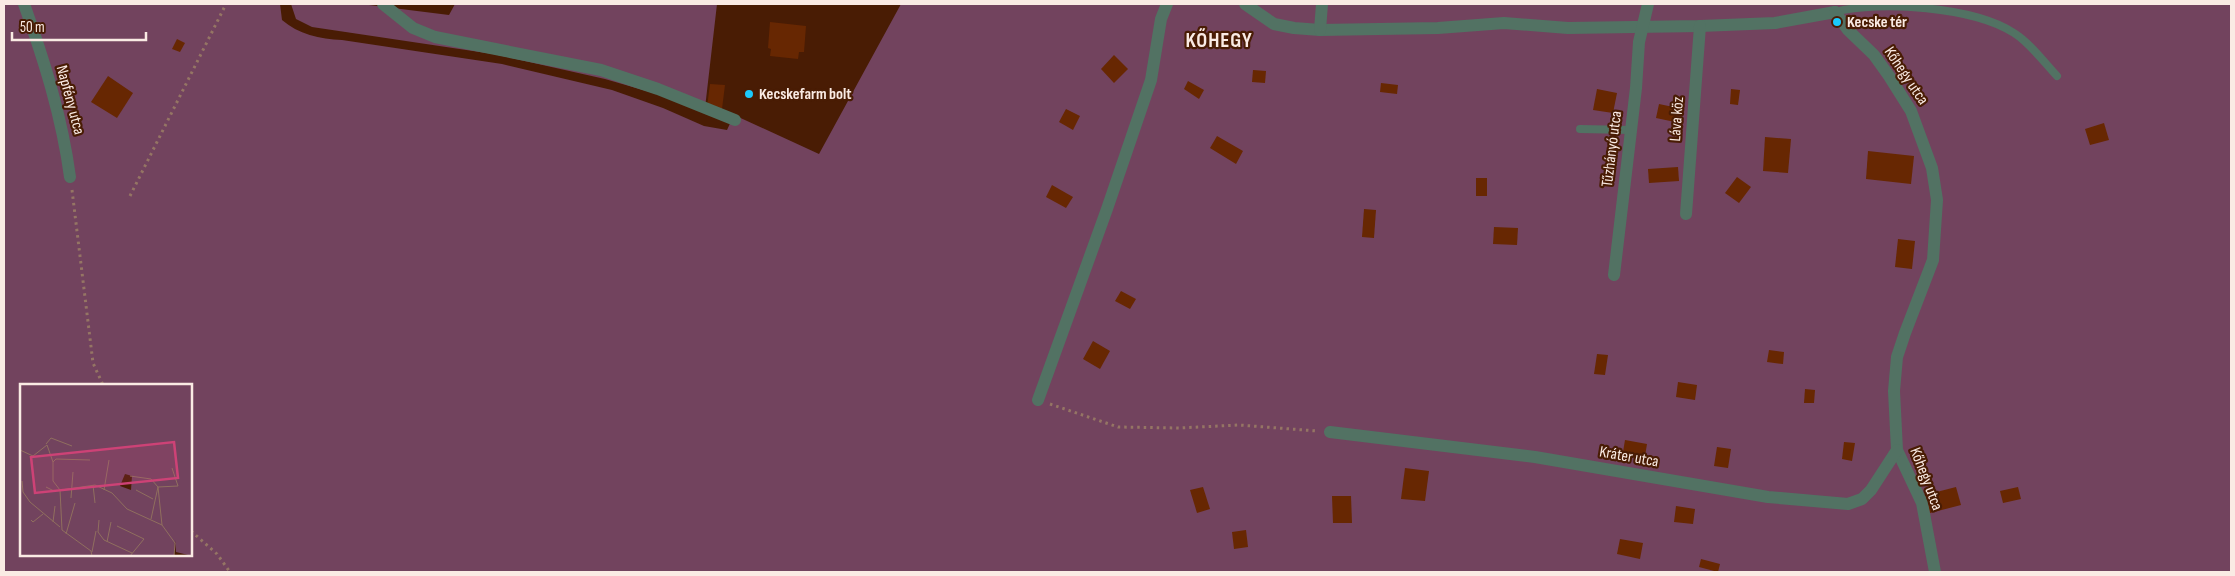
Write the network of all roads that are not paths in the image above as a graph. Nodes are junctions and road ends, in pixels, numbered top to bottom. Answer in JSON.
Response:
{"nodes":[{"id":1,"x":24,"y":4,"type":"edge"},
{"id":2,"x":383,"y":4,"type":"edge"},
{"id":3,"x":1167,"y":4,"type":"edge"},
{"id":4,"x":1245,"y":4,"type":"edge"},
{"id":5,"x":1322,"y":4,"type":"edge"},
{"id":6,"x":1648,"y":4,"type":"edge"},
{"id":7,"x":1835,"y":8,"type":"edge"},
{"id":8,"x":1642,"y":26,"type":"junction"},
{"id":9,"x":1700,"y":26,"type":"junction"},
{"id":10,"x":1320,"y":30,"type":"junction"},
{"id":11,"x":2057,"y":76,"type":"dead end"},
{"id":12,"x":735,"y":120,"type":"dead end"},
{"id":13,"x":1580,"y":129,"type":"dead end"},
{"id":14,"x":1631,"y":130,"type":"junction"},
{"id":15,"x":70,"y":177,"type":"road end"},
{"id":16,"x":1686,"y":214,"type":"dead end"},
{"id":17,"x":1614,"y":275,"type":"dead end"},
{"id":18,"x":1038,"y":400,"type":"road end"},
{"id":19,"x":1330,"y":432,"type":"road end"},
{"id":20,"x":1896,"y":450,"type":"junction"},
{"id":21,"x":1934,"y":572,"type":"edge"}],
"edges":[{"from":1,"to":15,"type":"street","name":"Napfény utca"},
{"from":2,"to":12,"type":"street"},
{"from":3,"to":18,"type":"street"},
{"from":4,"to":10,"type":"street"},
{"from":5,"to":10,"type":"street"},
{"from":6,"to":8,"type":"street","name":"Tűzhányó utca"},
{"from":7,"to":9,"type":"street"},
{"from":7,"to":11,"type":"lane"},
{"from":7,"to":20,"type":"street","name":"Kőhegy utca"},
{"from":8,"to":9,"type":"street"},
{"from":8,"to":10,"type":"street"},
{"from":8,"to":14,"type":"street","name":"Tűzhányó utca"},
{"from":9,"to":16,"type":"street","name":"Láva köz"},
{"from":13,"to":14,"type":"lane"},
{"from":14,"to":17,"type":"street","name":"Tűzhányó utca"},
{"from":19,"to":20,"type":"street","name":"Kráter utca"},
{"from":20,"to":21,"type":"street","name":"Kőhegy utca"}]}
